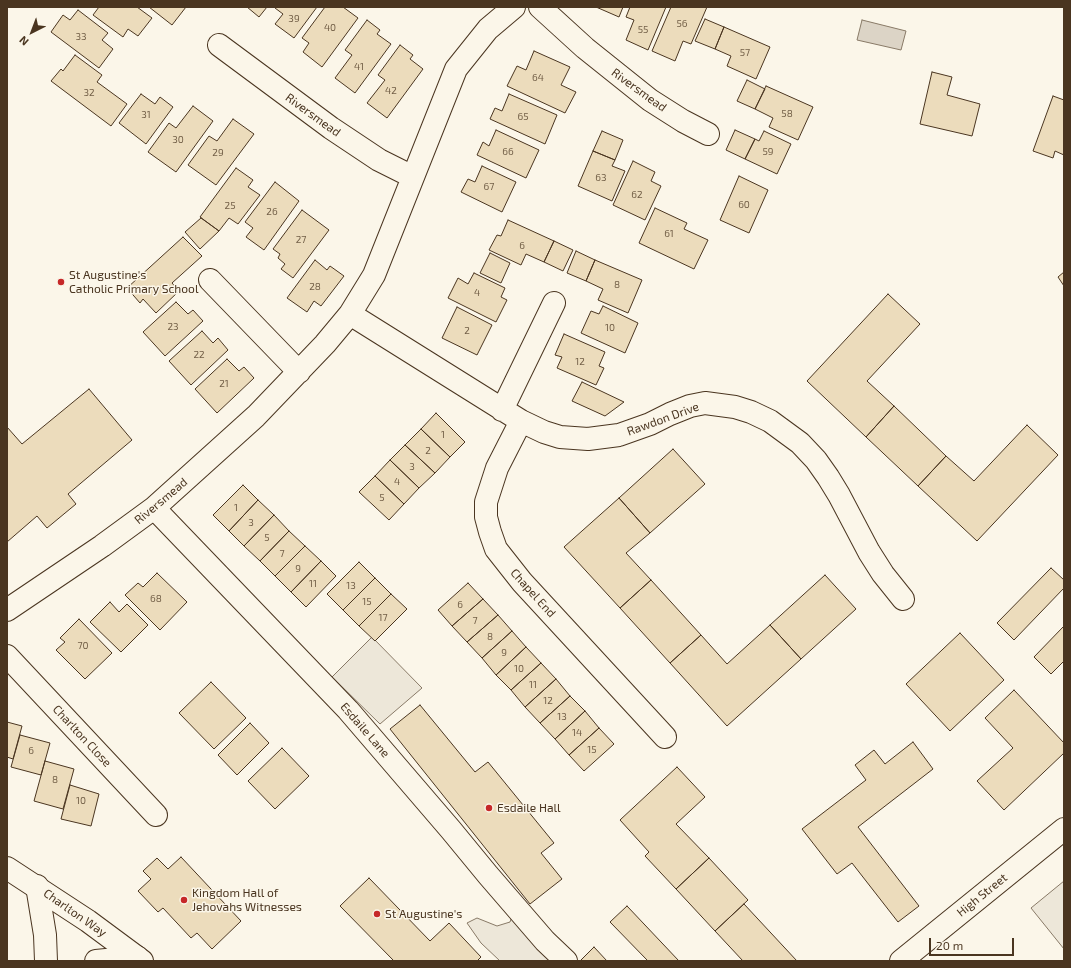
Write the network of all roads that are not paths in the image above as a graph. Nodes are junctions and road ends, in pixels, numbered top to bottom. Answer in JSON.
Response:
{"nodes":[{"id":1,"x":514,"y":7,"type":"edge"},
{"id":2,"x":540,"y":7,"type":"edge"},
{"id":3,"x":219,"y":45,"type":"dead end"},
{"id":4,"x":708,"y":134,"type":"dead end"},
{"id":5,"x":413,"y":177,"type":"junction"},
{"id":6,"x":210,"y":280,"type":"dead end"},
{"id":7,"x":554,"y":303,"type":"dead end"},
{"id":8,"x":350,"y":314,"type":"junction"},
{"id":9,"x":299,"y":372,"type":"junction"},
{"id":10,"x":502,"y":410,"type":"junction"},
{"id":11,"x":521,"y":421,"type":"junction"},
{"id":12,"x":154,"y":508,"type":"junction"},
{"id":13,"x":903,"y":599,"type":"dead end"},
{"id":14,"x":7,"y":610,"type":"edge"},
{"id":15,"x":7,"y":656,"type":"edge"},
{"id":16,"x":665,"y":737,"type":"dead end"},
{"id":17,"x":156,"y":816,"type":"dead end"},
{"id":18,"x":1064,"y":829,"type":"edge"},
{"id":19,"x":7,"y":868,"type":"edge"},
{"id":20,"x":37,"y":886,"type":"junction"},
{"id":21,"x":139,"y":959,"type":"edge"},
{"id":22,"x":46,"y":961,"type":"edge"},
{"id":23,"x":96,"y":961,"type":"edge"},
{"id":24,"x":566,"y":961,"type":"edge"},
{"id":25,"x":901,"y":961,"type":"edge"}],
"edges":[{"from":1,"to":5,"type":"street","name":"Riversmead"},
{"from":2,"to":4,"type":"street","name":"Riversmead"},
{"from":3,"to":5,"type":"street","name":"Riversmead"},
{"from":5,"to":8,"type":"street","name":"Riversmead"},
{"from":6,"to":9,"type":"street"},
{"from":7,"to":10,"type":"street"},
{"from":8,"to":9,"type":"street","name":"Riversmead"},
{"from":8,"to":10,"type":"street","name":"Rawdon Drive"},
{"from":9,"to":12,"type":"street","name":"Riversmead"},
{"from":10,"to":11,"type":"street","name":"Rawdon Drive"},
{"from":11,"to":13,"type":"street","name":"Rawdon Drive"},
{"from":11,"to":16,"type":"street","name":"Chapel End"},
{"from":12,"to":14,"type":"street","name":"Riversmead"},
{"from":12,"to":24,"type":"street","name":"Esdaile Lane"},
{"from":15,"to":17,"type":"street","name":"Charlton Close"},
{"from":18,"to":25,"type":"street","name":"High Street"},
{"from":19,"to":20,"type":"street","name":"Charlton Way"},
{"from":20,"to":21,"type":"street","name":"Charlton Way"},
{"from":20,"to":22,"type":"street"},
{"from":21,"to":23,"type":"street"}]}
